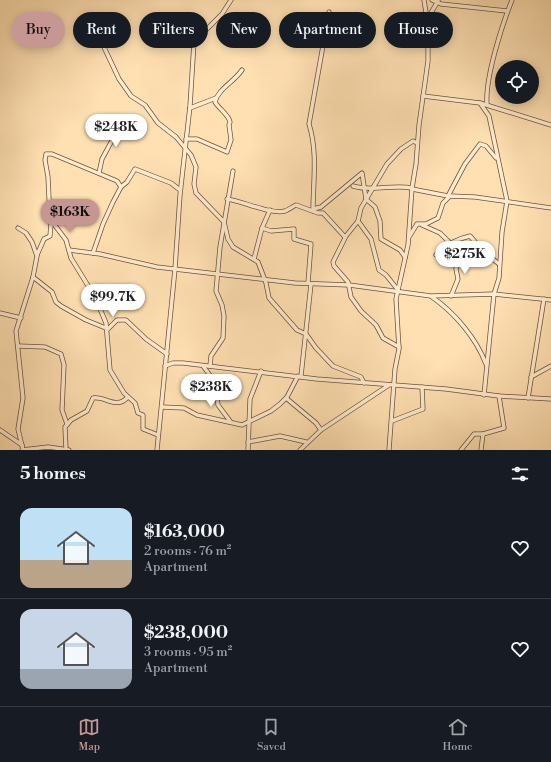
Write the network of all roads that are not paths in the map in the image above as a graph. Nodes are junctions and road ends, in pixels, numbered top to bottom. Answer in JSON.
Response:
{"nodes":[{"id":1,"x":231,"y":0,"type":"edge"},
{"id":2,"x":424,"y":0,"type":"edge"},
{"id":3,"x":432,"y":0,"type":"edge"},
{"id":4,"x":512,"y":0,"type":"edge"},
{"id":5,"x":438,"y":1,"type":"edge"},
{"id":6,"x":507,"y":11,"type":"junction"},
{"id":7,"x":426,"y":12,"type":"edge"},
{"id":8,"x":431,"y":12,"type":"edge"},
{"id":9,"x":104,"y":48,"type":"edge"},
{"id":10,"x":323,"y":48,"type":"edge"},
{"id":11,"x":428,"y":48,"type":"edge"},
{"id":12,"x":242,"y":70,"type":"dead end"},
{"id":13,"x":423,"y":96,"type":"junction"},
{"id":14,"x":216,"y":98,"type":"junction"},
{"id":15,"x":480,"y":103,"type":"junction"},
{"id":16,"x":487,"y":104,"type":"junction"},
{"id":17,"x":190,"y":108,"type":"junction"},
{"id":18,"x":123,"y":120,"type":"dead end"},
{"id":19,"x":551,"y":125,"type":"edge"},
{"id":20,"x":186,"y":139,"type":"junction"},
{"id":21,"x":417,"y":143,"type":"junction"},
{"id":22,"x":184,"y":147,"type":"junction"},
{"id":23,"x":497,"y":159,"type":"junction"},
{"id":24,"x":233,"y":171,"type":"dead end"},
{"id":25,"x":99,"y":173,"type":"junction"},
{"id":26,"x":353,"y":186,"type":"dead end"},
{"id":27,"x":121,"y":187,"type":"junction"},
{"id":28,"x":412,"y":188,"type":"junction"},
{"id":29,"x":364,"y":189,"type":"junction"},
{"id":30,"x":373,"y":189,"type":"junction"},
{"id":31,"x":180,"y":190,"type":"junction"},
{"id":32,"x":448,"y":196,"type":"junction"},
{"id":33,"x":227,"y":199,"type":"junction"},
{"id":34,"x":366,"y":199,"type":"junction"},
{"id":35,"x":507,"y":202,"type":"junction"},
{"id":36,"x":551,"y":208,"type":"edge"},
{"id":37,"x":270,"y":210,"type":"junction"},
{"id":38,"x":313,"y":210,"type":"junction"},
{"id":39,"x":358,"y":221,"type":"junction"},
{"id":40,"x":55,"y":224,"type":"junction"},
{"id":41,"x":225,"y":224,"type":"junction"},
{"id":42,"x":419,"y":224,"type":"junction"},
{"id":43,"x":18,"y":228,"type":"dead end"},
{"id":44,"x":262,"y":228,"type":"junction"},
{"id":45,"x":345,"y":237,"type":"junction"},
{"id":46,"x":409,"y":238,"type":"junction"},
{"id":47,"x":450,"y":243,"type":"junction"},
{"id":48,"x":69,"y":250,"type":"junction"},
{"id":49,"x":93,"y":253,"type":"junction"},
{"id":50,"x":436,"y":255,"type":"dead end"},
{"id":51,"x":37,"y":256,"type":"junction"},
{"id":52,"x":405,"y":257,"type":"junction"},
{"id":53,"x":254,"y":259,"type":"junction"},
{"id":54,"x":499,"y":264,"type":"junction"},
{"id":55,"x":175,"y":269,"type":"junction"},
{"id":56,"x":217,"y":274,"type":"junction"},
{"id":57,"x":33,"y":277,"type":"junction"},
{"id":58,"x":264,"y":279,"type":"junction"},
{"id":59,"x":310,"y":283,"type":"junction"},
{"id":60,"x":349,"y":285,"type":"junction"},
{"id":61,"x":398,"y":291,"type":"junction"},
{"id":62,"x":494,"y":294,"type":"junction"},
{"id":63,"x":431,"y":296,"type":"junction"},
{"id":64,"x":451,"y":296,"type":"junction"},
{"id":65,"x":544,"y":299,"type":"junction"},
{"id":66,"x":551,"y":300,"type":"edge"},
{"id":67,"x":0,"y":313,"type":"edge"},
{"id":68,"x":21,"y":318,"type":"junction"},
{"id":69,"x":108,"y":329,"type":"junction"},
{"id":70,"x":306,"y":334,"type":"junction"},
{"id":71,"x":18,"y":346,"type":"junction"},
{"id":72,"x":399,"y":347,"type":"junction"},
{"id":73,"x":167,"y":354,"type":"junction"},
{"id":74,"x":165,"y":366,"type":"junction"},
{"id":75,"x":203,"y":366,"type":"junction"},
{"id":76,"x":210,"y":366,"type":"junction"},
{"id":77,"x":487,"y":366,"type":"junction"},
{"id":78,"x":551,"y":366,"type":"edge"},
{"id":79,"x":261,"y":371,"type":"junction"},
{"id":80,"x":299,"y":376,"type":"junction"},
{"id":81,"x":531,"y":377,"type":"junction"},
{"id":82,"x":364,"y":383,"type":"junction"},
{"id":83,"x":395,"y":384,"type":"junction"},
{"id":84,"x":389,"y":385,"type":"junction"},
{"id":85,"x":422,"y":387,"type":"junction"},
{"id":86,"x":484,"y":394,"type":"junction"},
{"id":87,"x":499,"y":396,"type":"junction"},
{"id":88,"x":128,"y":397,"type":"junction"},
{"id":89,"x":286,"y":398,"type":"junction"},
{"id":90,"x":528,"y":398,"type":"junction"},
{"id":91,"x":551,"y":399,"type":"edge"},
{"id":92,"x":162,"y":407,"type":"junction"},
{"id":93,"x":230,"y":421,"type":"junction"},
{"id":94,"x":392,"y":421,"type":"junction"},
{"id":95,"x":248,"y":423,"type":"junction"},
{"id":96,"x":67,"y":424,"type":"junction"},
{"id":97,"x":0,"y":430,"type":"edge"},
{"id":98,"x":321,"y":430,"type":"junction"},
{"id":99,"x":483,"y":434,"type":"junction"},
{"id":100,"x":158,"y":435,"type":"junction"},
{"id":101,"x":248,"y":442,"type":"junction"},
{"id":102,"x":306,"y":442,"type":"junction"},
{"id":103,"x":22,"y":445,"type":"junction"},
{"id":104,"x":22,"y":450,"type":"edge"},
{"id":105,"x":66,"y":450,"type":"edge"},
{"id":106,"x":69,"y":450,"type":"edge"},
{"id":107,"x":157,"y":450,"type":"edge"},
{"id":108,"x":248,"y":450,"type":"edge"},
{"id":109,"x":300,"y":450,"type":"edge"},
{"id":110,"x":389,"y":450,"type":"edge"},
{"id":111,"x":461,"y":450,"type":"edge"},
{"id":112,"x":481,"y":450,"type":"edge"}],
"edges":[{"from":1,"to":17,"type":"street"},
{"from":2,"to":7,"type":"street"},
{"from":3,"to":5,"type":"street"},
{"from":4,"to":6,"type":"street"},
{"from":5,"to":6,"type":"street"},
{"from":5,"to":8,"type":"street"},
{"from":6,"to":16,"type":"street"},
{"from":9,"to":22,"type":"street"},
{"from":10,"to":38,"type":"street"},
{"from":11,"to":13,"type":"street"},
{"from":12,"to":14,"type":"street"},
{"from":13,"to":15,"type":"street"},
{"from":13,"to":21,"type":"street"},
{"from":14,"to":17,"type":"street"},
{"from":14,"to":20,"type":"street"},
{"from":15,"to":16,"type":"street"},
{"from":15,"to":23,"type":"street"},
{"from":16,"to":19,"type":"street"},
{"from":17,"to":20,"type":"street"},
{"from":18,"to":25,"type":"street"},
{"from":20,"to":22,"type":"street"},
{"from":21,"to":28,"type":"street"},
{"from":21,"to":30,"type":"street"},
{"from":22,"to":31,"type":"street"},
{"from":22,"to":41,"type":"street"},
{"from":23,"to":32,"type":"street"},
{"from":23,"to":35,"type":"street"},
{"from":24,"to":33,"type":"street"},
{"from":25,"to":27,"type":"street"},
{"from":25,"to":40,"type":"street"},
{"from":26,"to":29,"type":"street"},
{"from":27,"to":31,"type":"street"},
{"from":27,"to":49,"type":"street"},
{"from":28,"to":30,"type":"street"},
{"from":28,"to":32,"type":"street"},
{"from":28,"to":46,"type":"street"},
{"from":29,"to":30,"type":"street"},
{"from":29,"to":34,"type":"street"},
{"from":29,"to":38,"type":"street"},
{"from":30,"to":34,"type":"street"},
{"from":31,"to":55,"type":"street"},
{"from":32,"to":35,"type":"street"},
{"from":32,"to":42,"type":"street"},
{"from":33,"to":37,"type":"street"},
{"from":33,"to":41,"type":"street"},
{"from":34,"to":39,"type":"street"},
{"from":34,"to":52,"type":"street"},
{"from":35,"to":36,"type":"street"},
{"from":35,"to":54,"type":"street"},
{"from":37,"to":38,"type":"street"},
{"from":37,"to":44,"type":"street"},
{"from":38,"to":45,"type":"street"},
{"from":39,"to":45,"type":"street"},
{"from":39,"to":61,"type":"street"},
{"from":40,"to":48,"type":"street"},
{"from":40,"to":51,"type":"street"},
{"from":41,"to":53,"type":"street"},
{"from":41,"to":56,"type":"street"},
{"from":42,"to":46,"type":"street"},
{"from":42,"to":47,"type":"street"},
{"from":43,"to":51,"type":"street"},
{"from":44,"to":53,"type":"street"},
{"from":44,"to":59,"type":"street"},
{"from":45,"to":60,"type":"street"},
{"from":46,"to":52,"type":"street"},
{"from":47,"to":50,"type":"street"},
{"from":47,"to":54,"type":"street"},
{"from":47,"to":64,"type":"street"},
{"from":48,"to":49,"type":"street"},
{"from":48,"to":69,"type":"street"},
{"from":49,"to":55,"type":"street"},
{"from":51,"to":57,"type":"street"},
{"from":52,"to":61,"type":"street"},
{"from":53,"to":58,"type":"street"},
{"from":54,"to":62,"type":"street"},
{"from":55,"to":56,"type":"street"},
{"from":55,"to":73,"type":"street"},
{"from":56,"to":58,"type":"street"},
{"from":56,"to":76,"type":"street"},
{"from":57,"to":68,"type":"street"},
{"from":57,"to":69,"type":"street"},
{"from":58,"to":59,"type":"street"},
{"from":58,"to":70,"type":"street"},
{"from":59,"to":60,"type":"street"},
{"from":59,"to":70,"type":"street"},
{"from":60,"to":61,"type":"street"},
{"from":60,"to":72,"type":"street"},
{"from":61,"to":63,"type":"street"},
{"from":61,"to":72,"type":"street"},
{"from":62,"to":64,"type":"street"},
{"from":62,"to":65,"type":"street"},
{"from":62,"to":77,"type":"street"},
{"from":63,"to":64,"type":"street"},
{"from":63,"to":77,"type":"street"},
{"from":65,"to":66,"type":"street"},
{"from":65,"to":81,"type":"street"},
{"from":67,"to":68,"type":"street"},
{"from":68,"to":71,"type":"street"},
{"from":69,"to":73,"type":"street"},
{"from":69,"to":88,"type":"street"},
{"from":70,"to":80,"type":"street"},
{"from":70,"to":82,"type":"street"},
{"from":71,"to":96,"type":"street"},
{"from":71,"to":103,"type":"street"},
{"from":72,"to":83,"type":"street"},
{"from":73,"to":74,"type":"street"},
{"from":74,"to":75,"type":"street"},
{"from":74,"to":92,"type":"street"},
{"from":75,"to":76,"type":"street"},
{"from":75,"to":93,"type":"street"},
{"from":76,"to":79,"type":"street"},
{"from":77,"to":86,"type":"street"},
{"from":78,"to":81,"type":"street"},
{"from":79,"to":80,"type":"street"},
{"from":79,"to":95,"type":"street"},
{"from":80,"to":82,"type":"street"},
{"from":80,"to":89,"type":"street"},
{"from":81,"to":90,"type":"street"},
{"from":82,"to":84,"type":"street"},
{"from":83,"to":84,"type":"street"},
{"from":83,"to":85,"type":"street"},
{"from":83,"to":94,"type":"street"},
{"from":84,"to":98,"type":"street"},
{"from":85,"to":86,"type":"street"},
{"from":85,"to":94,"type":"street"},
{"from":86,"to":87,"type":"street"},
{"from":87,"to":90,"type":"street"},
{"from":87,"to":99,"type":"street"},
{"from":88,"to":96,"type":"street"},
{"from":88,"to":100,"type":"street"},
{"from":89,"to":95,"type":"street"},
{"from":89,"to":98,"type":"street"},
{"from":90,"to":91,"type":"street"},
{"from":92,"to":93,"type":"street"},
{"from":92,"to":100,"type":"street"},
{"from":93,"to":95,"type":"street"},
{"from":94,"to":110,"type":"street"},
{"from":95,"to":101,"type":"street"},
{"from":96,"to":105,"type":"street"},
{"from":97,"to":103,"type":"street"},
{"from":98,"to":102,"type":"street"},
{"from":99,"to":111,"type":"street"},
{"from":99,"to":112,"type":"street"},
{"from":100,"to":107,"type":"street"},
{"from":101,"to":102,"type":"street"},
{"from":101,"to":108,"type":"street"},
{"from":102,"to":109,"type":"street"},
{"from":103,"to":104,"type":"street"},
{"from":104,"to":105,"type":"street"},
{"from":105,"to":106,"type":"street"}]}
